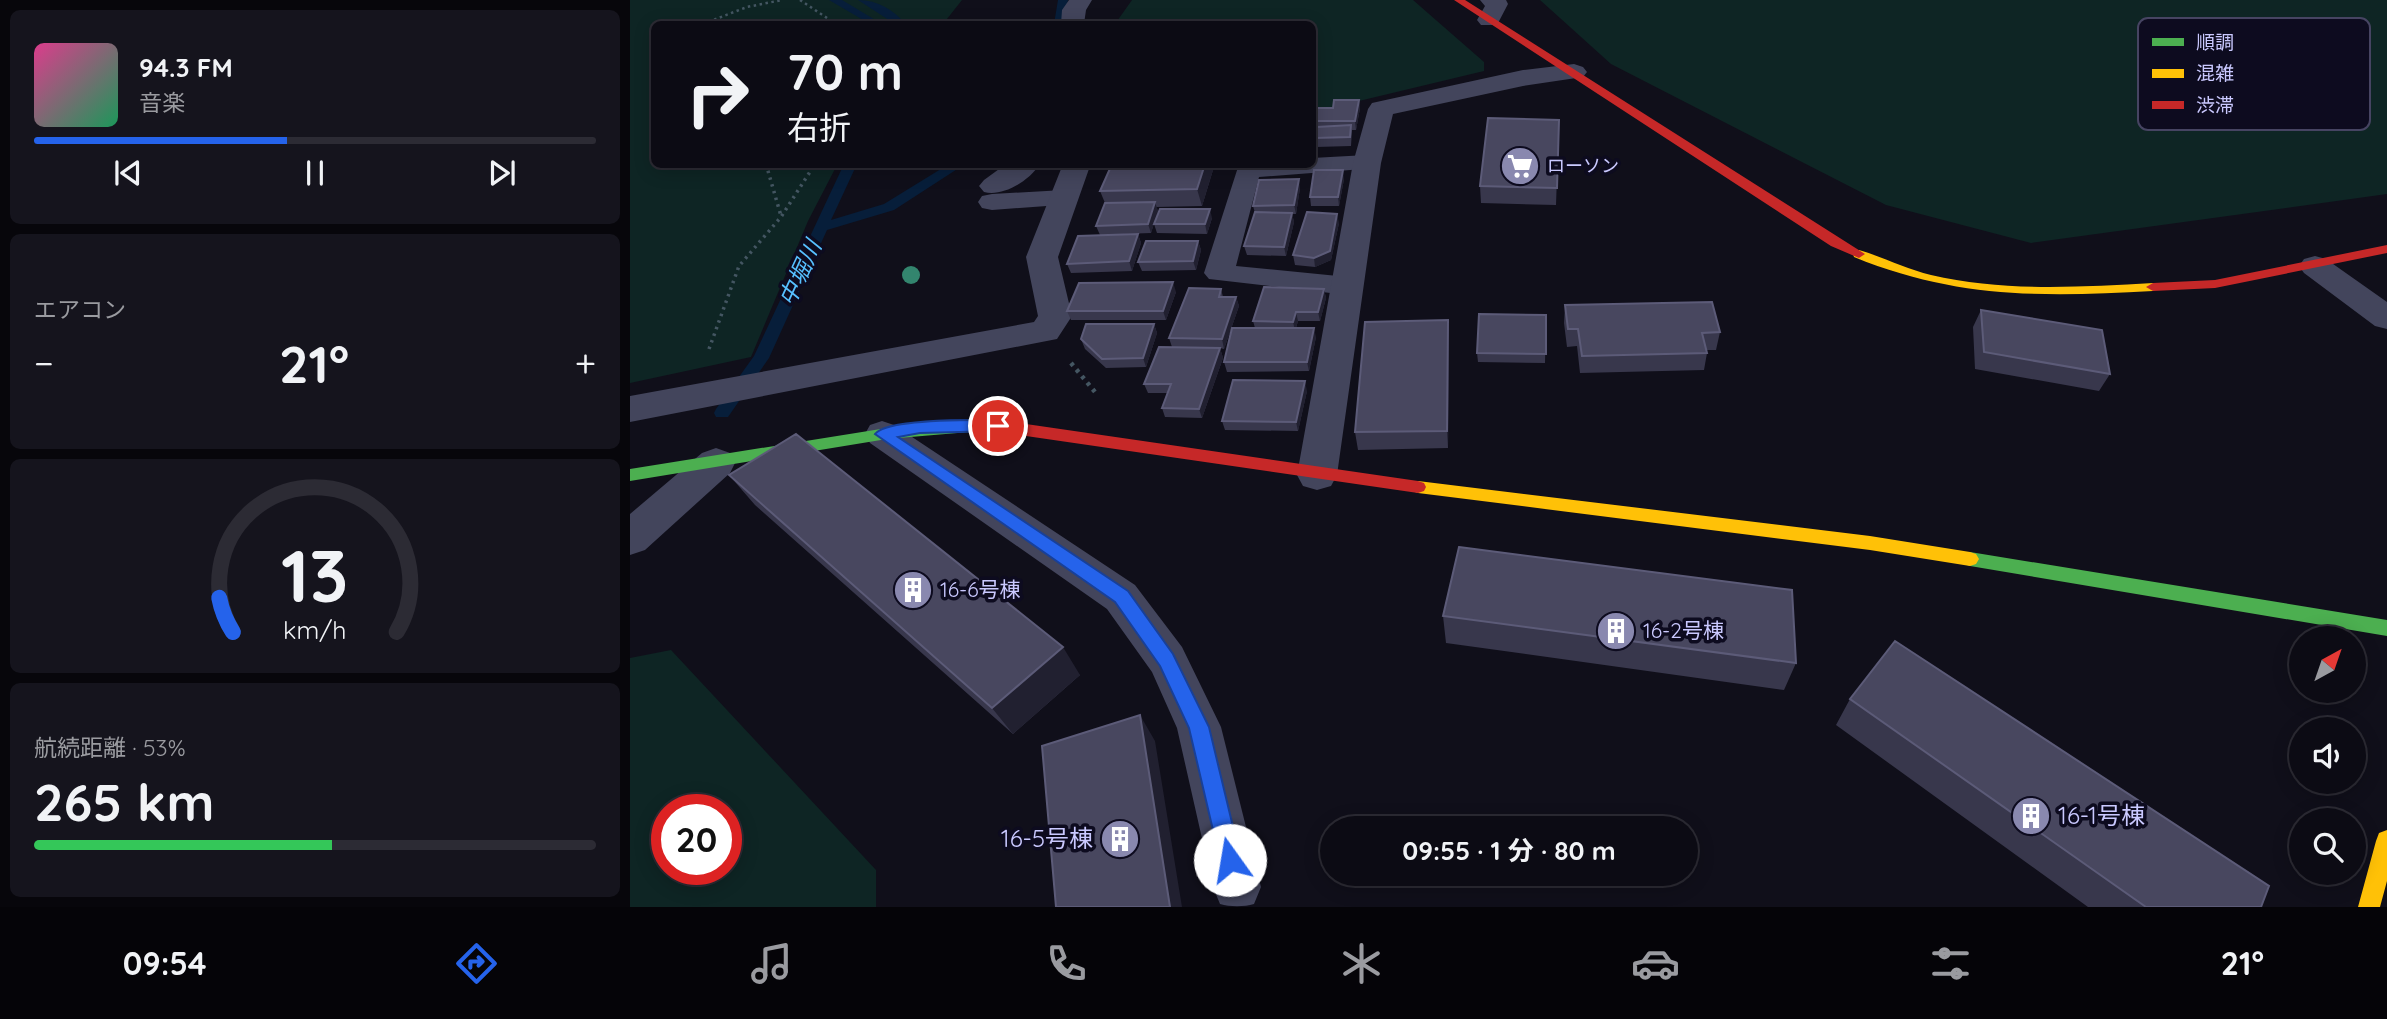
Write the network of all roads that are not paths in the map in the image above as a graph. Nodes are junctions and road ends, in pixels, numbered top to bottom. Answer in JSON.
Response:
{"nodes":[{"id":1,"x":1080,"y":0,"type":"edge"},
{"id":2,"x":1459,"y":0,"type":"edge"},
{"id":3,"x":1490,"y":10,"type":"edge"},
{"id":4,"x":1073,"y":21,"type":"edge"},
{"id":5,"x":1574,"y":72,"type":"junction"},
{"id":6,"x":1367,"y":163,"type":"junction"},
{"id":7,"x":1316,"y":166,"type":"edge"},
{"id":8,"x":1022,"y":168,"type":"edge"},
{"id":9,"x":1075,"y":168,"type":"edge"},
{"id":10,"x":1282,"y":168,"type":"edge"},
{"id":11,"x":993,"y":194,"type":"joint"},
{"id":12,"x":1064,"y":198,"type":"junction"},
{"id":13,"x":2387,"y":249,"type":"edge"},
{"id":14,"x":2315,"y":266,"type":"junction"},
{"id":15,"x":1348,"y":286,"type":"junction"},
{"id":16,"x":2387,"y":317,"type":"edge"},
{"id":17,"x":630,"y":409,"type":"edge"},
{"id":18,"x":883,"y":434,"type":"junction"},
{"id":19,"x":716,"y":463,"type":"junction"},
{"id":20,"x":630,"y":475,"type":"edge"},
{"id":21,"x":1317,"y":475,"type":"junction"},
{"id":22,"x":630,"y":538,"type":"edge"},
{"id":23,"x":2387,"y":628,"type":"edge"},
{"id":24,"x":2387,"y":841,"type":"edge"},
{"id":25,"x":1237,"y":887,"type":"dead end"},
{"id":26,"x":2369,"y":907,"type":"edge"}],
"edges":[{"from":1,"to":4,"type":"street"},
{"from":2,"to":3,"type":"street"},
{"from":3,"to":5,"type":"street"},
{"from":5,"to":6,"type":"street"},
{"from":5,"to":14,"type":"street"},
{"from":6,"to":7,"type":"lane"},
{"from":6,"to":15,"type":"street"},
{"from":8,"to":11,"type":"street"},
{"from":9,"to":12,"type":"street"},
{"from":10,"to":15,"type":"lane"},
{"from":11,"to":12,"type":"lane"},
{"from":12,"to":17,"type":"street"},
{"from":13,"to":14,"type":"street"},
{"from":14,"to":16,"type":"street"},
{"from":15,"to":21,"type":"street"},
{"from":18,"to":19,"type":"street"},
{"from":18,"to":21,"type":"street"},
{"from":18,"to":25,"type":"lane"},
{"from":19,"to":20,"type":"street"},
{"from":19,"to":22,"type":"street"},
{"from":21,"to":23,"type":"street"},
{"from":24,"to":26,"type":"street"}]}
